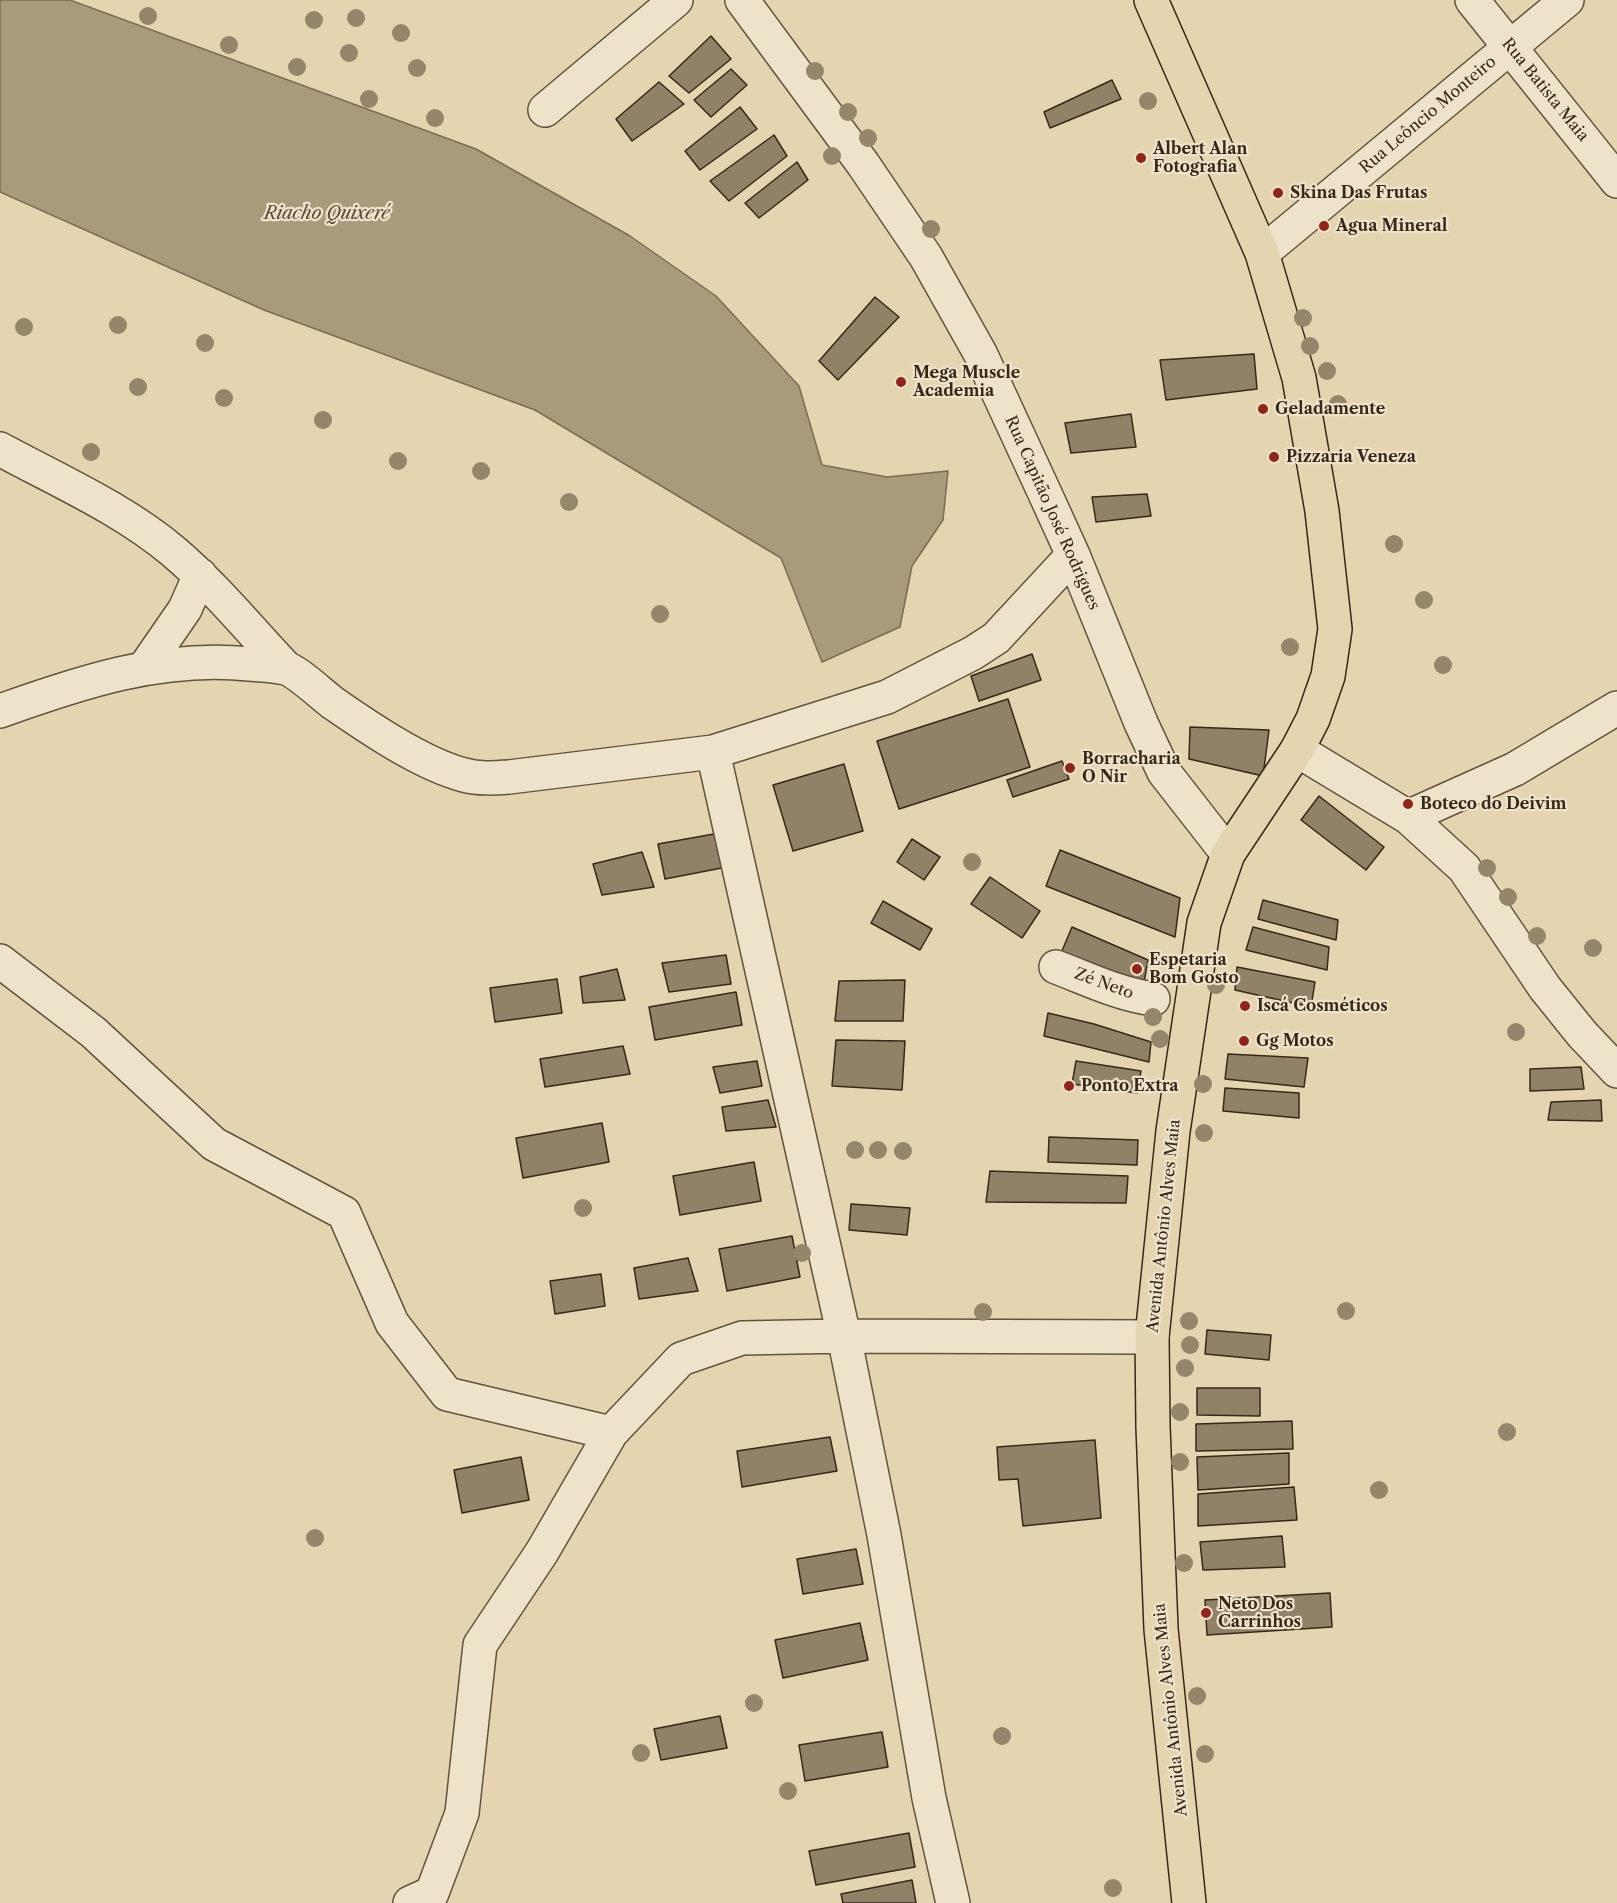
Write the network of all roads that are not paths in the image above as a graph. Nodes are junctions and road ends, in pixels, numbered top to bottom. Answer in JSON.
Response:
{"nodes":[{"id":1,"x":676,"y":0,"type":"edge"},
{"id":2,"x":742,"y":0,"type":"edge"},
{"id":3,"x":1151,"y":0,"type":"edge"},
{"id":4,"x":1472,"y":0,"type":"edge"},
{"id":5,"x":1567,"y":0,"type":"edge"},
{"id":6,"x":1510,"y":47,"type":"junction"},
{"id":7,"x":545,"y":110,"type":"dead end"},
{"id":8,"x":1617,"y":181,"type":"edge"},
{"id":9,"x":1262,"y":253,"type":"junction"},
{"id":10,"x":0,"y":449,"type":"edge"},
{"id":11,"x":1073,"y":555,"type":"junction"},
{"id":12,"x":200,"y":575,"type":"junction"},
{"id":13,"x":145,"y":667,"type":"junction"},
{"id":14,"x":286,"y":668,"type":"junction"},
{"id":15,"x":1617,"y":708,"type":"edge"},
{"id":16,"x":0,"y":711,"type":"edge"},
{"id":17,"x":1298,"y":750,"type":"junction"},
{"id":18,"x":712,"y":752,"type":"junction"},
{"id":19,"x":1408,"y":817,"type":"junction"},
{"id":20,"x":1228,"y":855,"type":"junction"},
{"id":21,"x":0,"y":961,"type":"edge"},
{"id":22,"x":1056,"y":967,"type":"dead end"},
{"id":23,"x":1153,"y":999,"type":"dead end"},
{"id":24,"x":1617,"y":1071,"type":"edge"},
{"id":25,"x":844,"y":1336,"type":"junction"},
{"id":26,"x":1152,"y":1337,"type":"junction"},
{"id":27,"x":611,"y":1432,"type":"junction"},
{"id":28,"x":410,"y":1903,"type":"edge"},
{"id":29,"x":953,"y":1903,"type":"edge"},
{"id":30,"x":1189,"y":1903,"type":"edge"}],
"edges":[{"from":1,"to":7,"type":"street"},
{"from":2,"to":11,"type":"street","name":"Rua Capitão José Rodrigues"},
{"from":3,"to":9,"type":"main road","name":"Avenida Antônio Alves Maia"},
{"from":4,"to":6,"type":"street","name":"Rua Batista Maia"},
{"from":5,"to":6,"type":"street","name":"Rua Leôncio Monteiro"},
{"from":6,"to":8,"type":"street","name":"Rua Batista Maia"},
{"from":6,"to":9,"type":"street","name":"Rua Leôncio Monteiro"},
{"from":9,"to":17,"type":"main road","name":"Avenida Antônio Alves Maia"},
{"from":10,"to":12,"type":"street"},
{"from":11,"to":18,"type":"street"},
{"from":11,"to":20,"type":"street","name":"Rua Capitão José Rodrigues"},
{"from":12,"to":13,"type":"street"},
{"from":12,"to":14,"type":"street"},
{"from":13,"to":14,"type":"street"},
{"from":13,"to":16,"type":"street"},
{"from":14,"to":18,"type":"street"},
{"from":15,"to":19,"type":"street"},
{"from":17,"to":19,"type":"street"},
{"from":17,"to":20,"type":"main road","name":"Avenida Antônio Alves Maia"},
{"from":18,"to":25,"type":"street"},
{"from":19,"to":24,"type":"street"},
{"from":20,"to":26,"type":"main road","name":"Avenida Antônio Alves Maia"},
{"from":21,"to":27,"type":"street"},
{"from":22,"to":23,"type":"street","name":"Zé Neto"},
{"from":25,"to":26,"type":"street"},
{"from":25,"to":27,"type":"street"},
{"from":25,"to":29,"type":"street"},
{"from":26,"to":30,"type":"main road","name":"Avenida Antônio Alves Maia"},
{"from":27,"to":28,"type":"street"}]}
